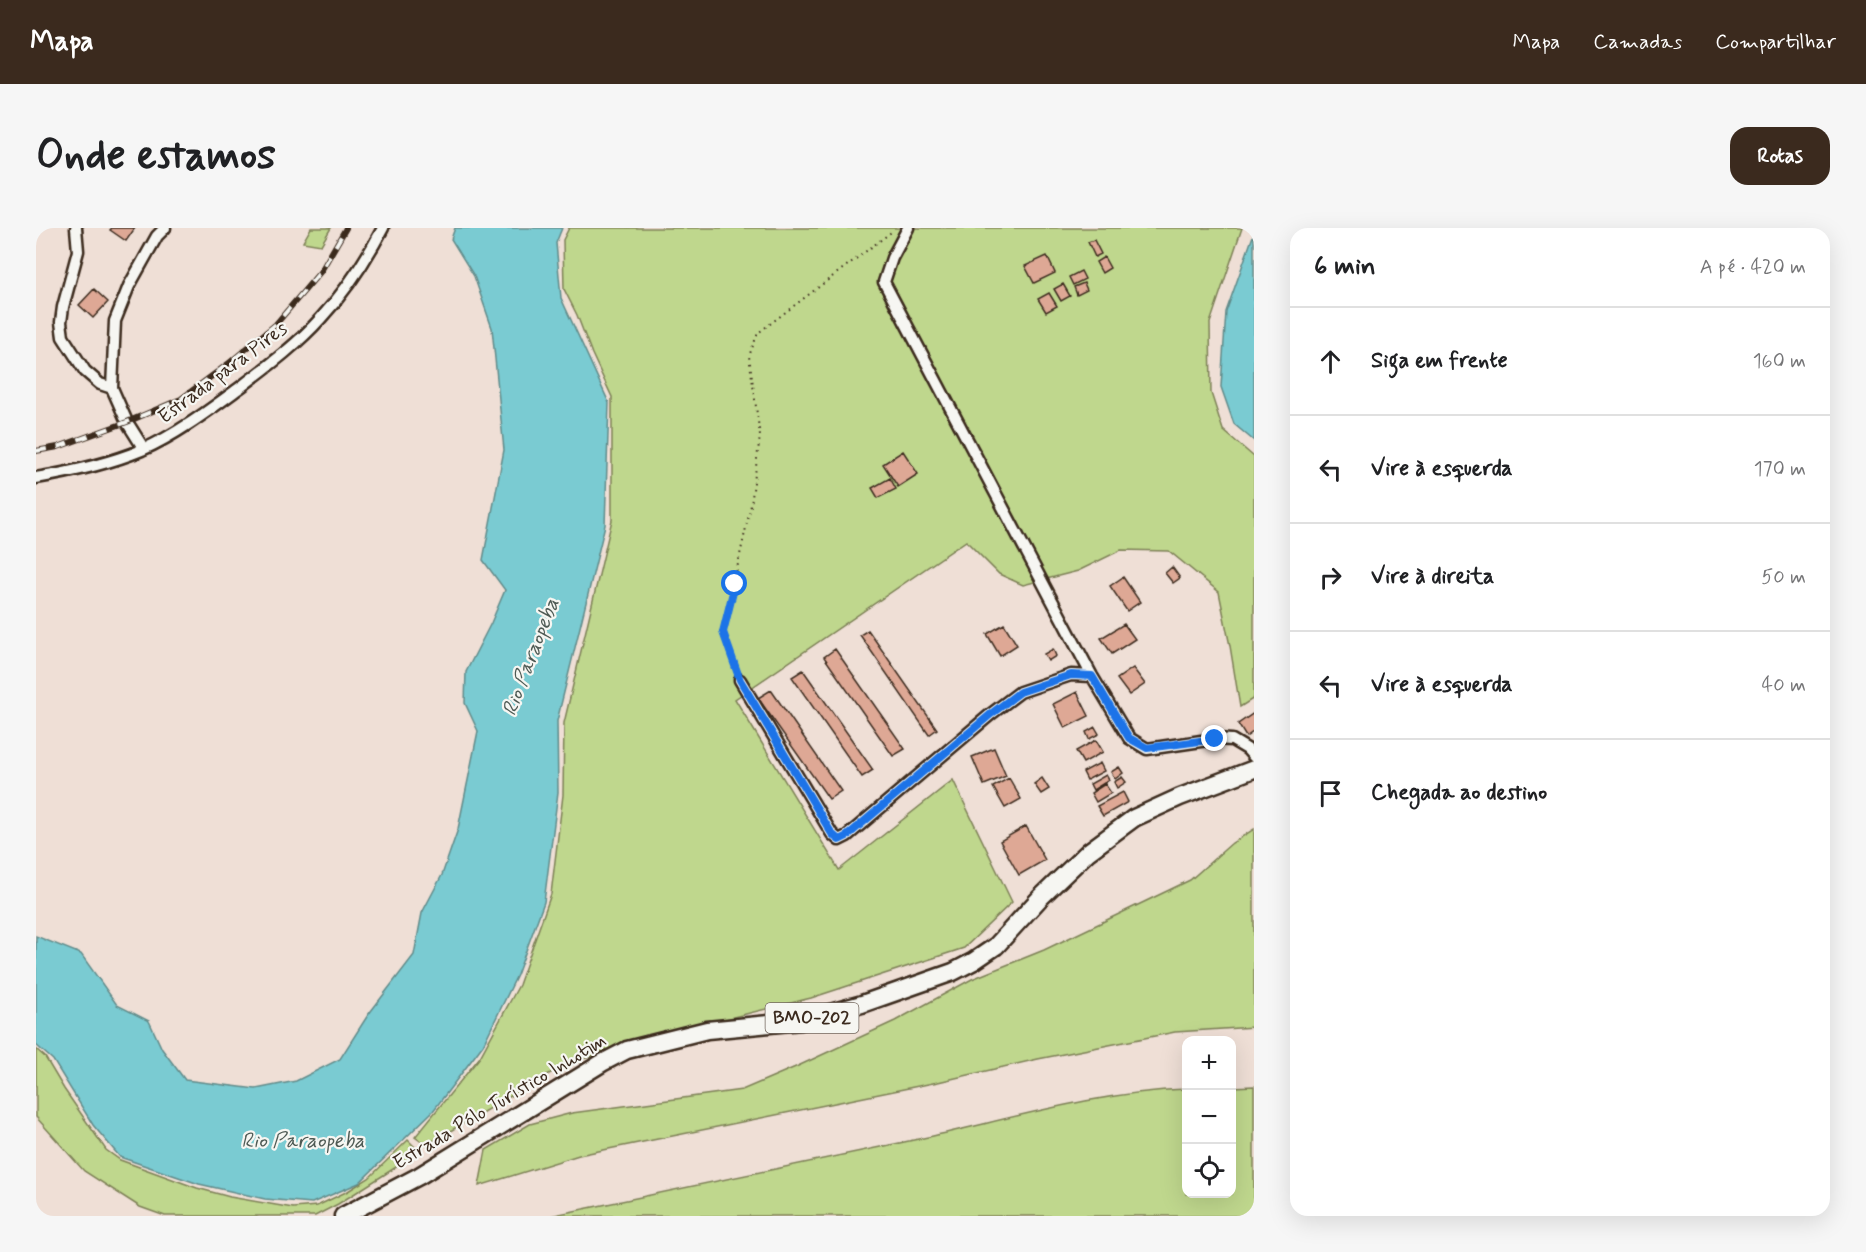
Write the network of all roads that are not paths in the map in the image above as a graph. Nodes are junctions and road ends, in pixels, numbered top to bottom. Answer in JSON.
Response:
{"nodes":[{"id":1,"x":76,"y":228,"type":"edge"},
{"id":2,"x":165,"y":228,"type":"edge"},
{"id":3,"x":383,"y":228,"type":"edge"},
{"id":4,"x":908,"y":228,"type":"edge"},
{"id":5,"x":112,"y":388,"type":"junction"},
{"id":6,"x":144,"y":449,"type":"junction"},
{"id":7,"x":36,"y":478,"type":"edge"},
{"id":8,"x":1092,"y":676,"type":"junction"},
{"id":9,"x":740,"y":680,"type":"road end"},
{"id":10,"x":1254,"y":757,"type":"edge"},
{"id":11,"x":1254,"y":769,"type":"edge"},
{"id":12,"x":343,"y":1216,"type":"edge"}],
"edges":[{"from":1,"to":5,"type":"street"},
{"from":2,"to":5,"type":"street"},
{"from":3,"to":6,"type":"street","name":"Estrada para Pires"},
{"from":4,"to":8,"type":"street"},
{"from":5,"to":6,"type":"street"},
{"from":6,"to":7,"type":"street","name":"Estrada para Pires"},
{"from":8,"to":9,"type":"street"},
{"from":8,"to":10,"type":"street"},
{"from":11,"to":12,"type":"main road","name":"Estrada Pólo Turístico Inhotim","number":"BMO-202"}]}
